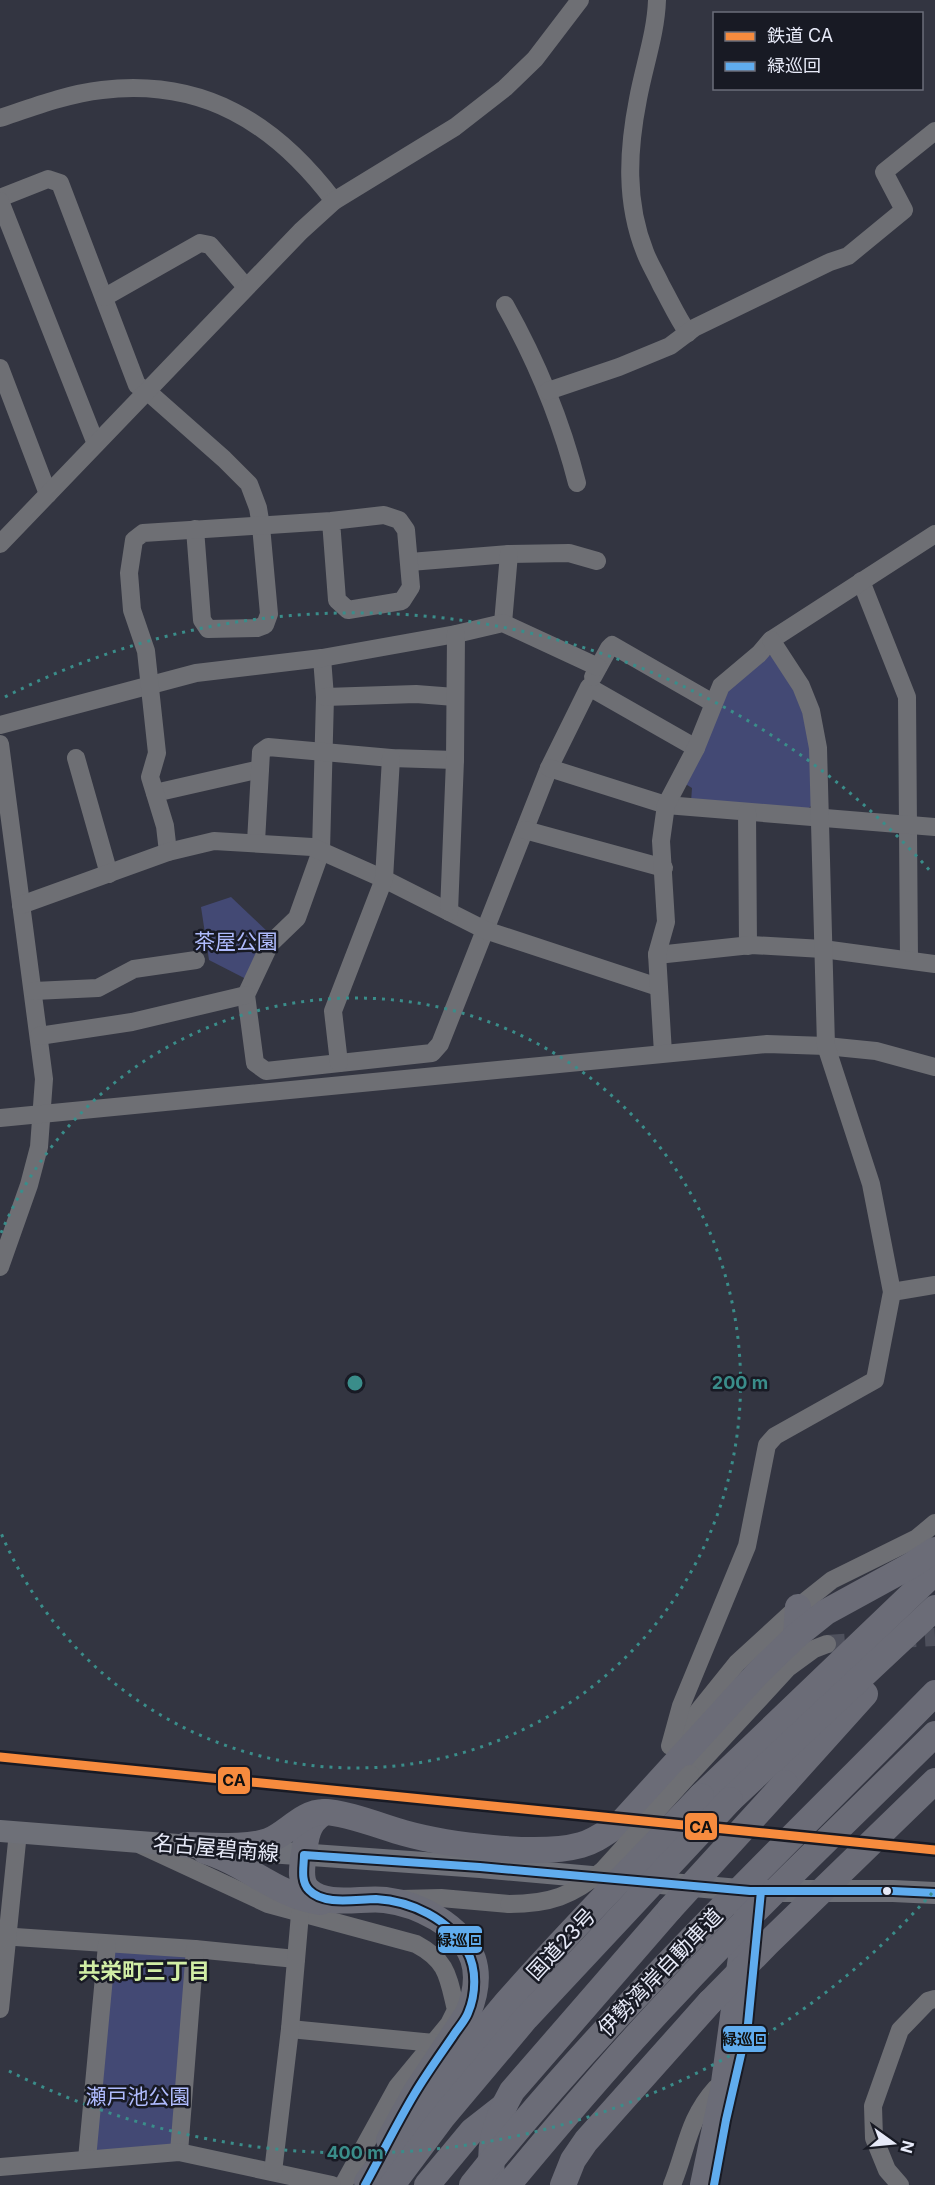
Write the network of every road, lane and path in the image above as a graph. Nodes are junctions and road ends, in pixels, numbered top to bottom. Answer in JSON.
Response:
{"nodes":[{"id":1,"x":580,"y":0,"type":"edge"},
{"id":2,"x":657,"y":0,"type":"edge"},
{"id":3,"x":0,"y":118,"type":"edge"},
{"id":4,"x":935,"y":131,"type":"edge"},
{"id":5,"x":0,"y":200,"type":"edge"},
{"id":6,"x":334,"y":201,"type":"junction"},
{"id":7,"x":246,"y":287,"type":"junction"},
{"id":8,"x":105,"y":297,"type":"junction"},
{"id":9,"x":505,"y":305,"type":"dead end"},
{"id":10,"x":688,"y":333,"type":"junction"},
{"id":11,"x":0,"y":368,"type":"edge"},
{"id":12,"x":147,"y":391,"type":"junction"},
{"id":13,"x":548,"y":391,"type":"junction"},
{"id":14,"x":96,"y":444,"type":"junction"},
{"id":15,"x":577,"y":483,"type":"dead end"},
{"id":16,"x":48,"y":494,"type":"junction"},
{"id":17,"x":331,"y":521,"type":"junction"},
{"id":18,"x":261,"y":526,"type":"junction"},
{"id":19,"x":195,"y":530,"type":"junction"},
{"id":20,"x":935,"y":534,"type":"edge"},
{"id":21,"x":0,"y":544,"type":"edge"},
{"id":22,"x":509,"y":554,"type":"junction"},
{"id":23,"x":597,"y":561,"type":"dead end"},
{"id":24,"x":410,"y":562,"type":"junction"},
{"id":25,"x":861,"y":581,"type":"junction"},
{"id":26,"x":503,"y":623,"type":"junction"},
{"id":27,"x":456,"y":634,"type":"junction"},
{"id":28,"x":771,"y":640,"type":"junction"},
{"id":29,"x":322,"y":658,"type":"junction"},
{"id":30,"x":598,"y":668,"type":"junction"},
{"id":31,"x":150,"y":685,"type":"junction"},
{"id":32,"x":589,"y":687,"type":"junction"},
{"id":33,"x":325,"y":697,"type":"junction"},
{"id":34,"x":455,"y":697,"type":"junction"},
{"id":35,"x":713,"y":704,"type":"junction"},
{"id":36,"x":0,"y":725,"type":"edge"},
{"id":37,"x":0,"y":744,"type":"edge"},
{"id":38,"x":696,"y":748,"type":"junction"},
{"id":39,"x":324,"y":751,"type":"junction"},
{"id":40,"x":76,"y":758,"type":"dead end"},
{"id":41,"x":391,"y":758,"type":"junction"},
{"id":42,"x":455,"y":760,"type":"junction"},
{"id":43,"x":549,"y":768,"type":"junction"},
{"id":44,"x":260,"y":769,"type":"junction"},
{"id":45,"x":155,"y":793,"type":"junction"},
{"id":46,"x":666,"y":805,"type":"junction"},
{"id":47,"x":747,"y":812,"type":"junction"},
{"id":48,"x":820,"y":818,"type":"junction"},
{"id":49,"x":5,"y":823,"type":"edge"},
{"id":50,"x":910,"y":826,"type":"junction"},
{"id":51,"x":935,"y":827,"type":"edge"},
{"id":52,"x":525,"y":830,"type":"junction"},
{"id":53,"x":256,"y":842,"type":"junction"},
{"id":54,"x":321,"y":851,"type":"junction"},
{"id":55,"x":168,"y":852,"type":"junction"},
{"id":56,"x":664,"y":868,"type":"junction"},
{"id":57,"x":109,"y":874,"type":"junction"},
{"id":58,"x":384,"y":879,"type":"junction"},
{"id":59,"x":21,"y":905,"type":"junction"},
{"id":60,"x":449,"y":912,"type":"junction"},
{"id":61,"x":485,"y":930,"type":"junction"},
{"id":62,"x":748,"y":946,"type":"junction"},
{"id":63,"x":823,"y":949,"type":"junction"},
{"id":64,"x":657,"y":956,"type":"junction"},
{"id":65,"x":196,"y":960,"type":"dead end"},
{"id":66,"x":909,"y":960,"type":"junction"},
{"id":67,"x":935,"y":964,"type":"edge"},
{"id":68,"x":658,"y":987,"type":"junction"},
{"id":69,"x":34,"y":991,"type":"junction"},
{"id":70,"x":246,"y":996,"type":"junction"},
{"id":71,"x":39,"y":1036,"type":"junction"},
{"id":72,"x":826,"y":1046,"type":"junction"},
{"id":73,"x":663,"y":1053,"type":"junction"},
{"id":74,"x":339,"y":1063,"type":"junction"},
{"id":75,"x":935,"y":1067,"type":"edge"},
{"id":76,"x":43,"y":1114,"type":"junction"},
{"id":77,"x":0,"y":1118,"type":"edge"},
{"id":78,"x":0,"y":1267,"type":"edge"},
{"id":79,"x":935,"y":1285,"type":"edge"},
{"id":80,"x":892,"y":1292,"type":"junction"},
{"id":81,"x":935,"y":1523,"type":"edge"},
{"id":82,"x":935,"y":1550,"type":"edge"},
{"id":83,"x":935,"y":1572,"type":"edge"},
{"id":84,"x":798,"y":1606,"type":"junction"},
{"id":85,"x":935,"y":1608,"type":"edge"},
{"id":86,"x":826,"y":1612,"type":"junction"},
{"id":87,"x":935,"y":1616,"type":"edge"},
{"id":88,"x":796,"y":1636,"type":"junction"},
{"id":89,"x":827,"y":1644,"type":"tunnel mouth"},
{"id":90,"x":935,"y":1688,"type":"edge"},
{"id":91,"x":935,"y":1693,"type":"edge"},
{"id":92,"x":935,"y":1734,"type":"edge"},
{"id":93,"x":935,"y":1749,"type":"edge"},
{"id":94,"x":692,"y":1775,"type":"junction"},
{"id":95,"x":853,"y":1776,"type":"junction"},
{"id":96,"x":935,"y":1781,"type":"edge"},
{"id":97,"x":325,"y":1812,"type":"junction"},
{"id":98,"x":9,"y":1831,"type":"edge"},
{"id":99,"x":134,"y":1841,"type":"junction"},
{"id":100,"x":186,"y":1845,"type":"junction"},
{"id":101,"x":304,"y":1856,"type":"junction"},
{"id":102,"x":756,"y":1891,"type":"junction"},
{"id":103,"x":935,"y":1893,"type":"edge"},
{"id":104,"x":345,"y":1900,"type":"junction"},
{"id":105,"x":385,"y":1900,"type":"junction"},
{"id":106,"x":300,"y":1914,"type":"junction"},
{"id":107,"x":737,"y":1929,"type":"junction"},
{"id":108,"x":3,"y":1936,"type":"edge"},
{"id":109,"x":107,"y":1945,"type":"junction"},
{"id":110,"x":195,"y":1949,"type":"junction"},
{"id":111,"x":296,"y":1959,"type":"junction"},
{"id":112,"x":935,"y":1999,"type":"edge"},
{"id":113,"x":0,"y":2009,"type":"edge"},
{"id":114,"x":290,"y":2030,"type":"junction"},
{"id":115,"x":730,"y":2042,"type":"junction"},
{"id":116,"x":434,"y":2043,"type":"junction"},
{"id":117,"x":716,"y":2088,"type":"junction"},
{"id":118,"x":504,"y":2106,"type":"junction"},
{"id":119,"x":586,"y":2141,"type":"junction"},
{"id":120,"x":179,"y":2152,"type":"junction"},
{"id":121,"x":87,"y":2159,"type":"junction"},
{"id":122,"x":0,"y":2167,"type":"edge"},
{"id":123,"x":273,"y":2172,"type":"junction"},
{"id":124,"x":358,"y":2184,"type":"edge"},
{"id":125,"x":332,"y":2185,"type":"edge"},
{"id":126,"x":392,"y":2185,"type":"edge"},
{"id":127,"x":427,"y":2185,"type":"edge"},
{"id":128,"x":472,"y":2185,"type":"edge"},
{"id":129,"x":494,"y":2185,"type":"edge"},
{"id":130,"x":508,"y":2185,"type":"edge"},
{"id":131,"x":548,"y":2185,"type":"edge"},
{"id":132,"x":563,"y":2185,"type":"edge"},
{"id":133,"x":672,"y":2185,"type":"edge"},
{"id":134,"x":690,"y":2185,"type":"edge"},
{"id":135,"x":703,"y":2185,"type":"edge"},
{"id":136,"x":714,"y":2185,"type":"edge"},
{"id":137,"x":900,"y":2185,"type":"edge"}],
"edges":[{"from":1,"to":6,"type":"street"},
{"from":2,"to":10,"type":"street"},
{"from":3,"to":6,"type":"street"},
{"from":4,"to":10,"type":"street"},
{"from":5,"to":8,"type":"street"},
{"from":5,"to":14,"type":"street"},
{"from":6,"to":7,"type":"street"},
{"from":7,"to":8,"type":"street"},
{"from":7,"to":12,"type":"street"},
{"from":8,"to":12,"type":"street"},
{"from":9,"to":13,"type":"street"},
{"from":10,"to":13,"type":"street"},
{"from":11,"to":16,"type":"street"},
{"from":12,"to":14,"type":"street"},
{"from":12,"to":18,"type":"street"},
{"from":13,"to":15,"type":"street"},
{"from":14,"to":16,"type":"street"},
{"from":16,"to":21,"type":"street"},
{"from":17,"to":18,"type":"street"},
{"from":17,"to":24,"type":"street"},
{"from":17,"to":24,"type":"street"},
{"from":18,"to":19,"type":"street"},
{"from":18,"to":19,"type":"street"},
{"from":19,"to":31,"type":"street"},
{"from":20,"to":25,"type":"street"},
{"from":22,"to":23,"type":"street"},
{"from":22,"to":24,"type":"street"},
{"from":22,"to":26,"type":"street"},
{"from":25,"to":28,"type":"street"},
{"from":25,"to":50,"type":"street"},
{"from":26,"to":27,"type":"street"},
{"from":26,"to":30,"type":"street"},
{"from":27,"to":29,"type":"street"},
{"from":27,"to":34,"type":"street"},
{"from":28,"to":35,"type":"street"},
{"from":28,"to":48,"type":"street"},
{"from":29,"to":31,"type":"street"},
{"from":29,"to":33,"type":"street"},
{"from":30,"to":32,"type":"street"},
{"from":30,"to":35,"type":"street"},
{"from":31,"to":36,"type":"street"},
{"from":31,"to":45,"type":"street"},
{"from":32,"to":38,"type":"street"},
{"from":32,"to":43,"type":"street"},
{"from":33,"to":34,"type":"street"},
{"from":33,"to":39,"type":"street"},
{"from":34,"to":42,"type":"street"},
{"from":35,"to":38,"type":"street"},
{"from":37,"to":49,"type":"street"},
{"from":38,"to":46,"type":"street"},
{"from":39,"to":41,"type":"street"},
{"from":39,"to":44,"type":"street"},
{"from":39,"to":54,"type":"street"},
{"from":40,"to":57,"type":"street"},
{"from":41,"to":42,"type":"street"},
{"from":41,"to":58,"type":"street"},
{"from":42,"to":60,"type":"street"},
{"from":43,"to":46,"type":"street"},
{"from":43,"to":52,"type":"street"},
{"from":44,"to":45,"type":"street"},
{"from":44,"to":53,"type":"street"},
{"from":45,"to":55,"type":"street"},
{"from":46,"to":47,"type":"street"},
{"from":46,"to":56,"type":"street"},
{"from":47,"to":48,"type":"street"},
{"from":47,"to":62,"type":"street"},
{"from":48,"to":50,"type":"street"},
{"from":48,"to":63,"type":"street"},
{"from":49,"to":59,"type":"street"},
{"from":50,"to":51,"type":"street"},
{"from":50,"to":66,"type":"street"},
{"from":52,"to":56,"type":"street"},
{"from":52,"to":61,"type":"street"},
{"from":53,"to":54,"type":"street"},
{"from":53,"to":55,"type":"street"},
{"from":54,"to":58,"type":"street"},
{"from":54,"to":70,"type":"street"},
{"from":55,"to":57,"type":"street"},
{"from":56,"to":64,"type":"street"},
{"from":57,"to":59,"type":"street"},
{"from":58,"to":60,"type":"street"},
{"from":58,"to":74,"type":"street"},
{"from":59,"to":69,"type":"street"},
{"from":60,"to":61,"type":"street"},
{"from":61,"to":68,"type":"street"},
{"from":61,"to":74,"type":"street"},
{"from":62,"to":63,"type":"street"},
{"from":62,"to":64,"type":"street"},
{"from":63,"to":66,"type":"street"},
{"from":63,"to":72,"type":"street"},
{"from":64,"to":68,"type":"street"},
{"from":65,"to":69,"type":"street"},
{"from":66,"to":67,"type":"street"},
{"from":68,"to":73,"type":"street"},
{"from":69,"to":71,"type":"street"},
{"from":70,"to":71,"type":"street"},
{"from":70,"to":74,"type":"street"},
{"from":71,"to":76,"type":"street"},
{"from":72,"to":73,"type":"street"},
{"from":72,"to":75,"type":"street"},
{"from":72,"to":80,"type":"street"},
{"from":73,"to":76,"type":"street"},
{"from":76,"to":77,"type":"street"},
{"from":76,"to":78,"type":"street"},
{"from":79,"to":80,"type":"street"},
{"from":80,"to":84,"type":"street"},
{"from":81,"to":84,"type":"street"},
{"from":82,"to":86,"type":"highway"},
{"from":83,"to":94,"type":"highway","name":"国道23号"},
{"from":84,"to":86,"type":"street"},
{"from":84,"to":88,"type":"highway"},
{"from":85,"to":126,"type":"highway","name":"国道23号","bridge":true},
{"from":86,"to":88,"type":"highway"},
{"from":87,"to":118,"type":"highway","bridge":true},
{"from":88,"to":94,"type":"highway"},
{"from":89,"to":94,"type":"street"},
{"from":90,"to":95,"type":"highway","bridge":true},
{"from":91,"to":95,"type":"highway","name":"伊勢湾岸自動車道","bridge":true},
{"from":92,"to":107,"type":"highway","name":"伊勢湾岸自動車道","bridge":true},
{"from":93,"to":107,"type":"highway","bridge":true},
{"from":94,"to":97,"type":"highway"},
{"from":94,"to":105,"type":"street","bridge":true},
{"from":94,"to":124,"type":"highway","name":"国道23号","bridge":true},
{"from":95,"to":128,"type":"highway","name":"伊勢湾岸自動車道","bridge":true},
{"from":96,"to":119,"type":"highway","bridge":true},
{"from":97,"to":100,"type":"highway"},
{"from":97,"to":101,"type":"highway"},
{"from":98,"to":99,"type":"main road","name":"名古屋碧南線"},
{"from":98,"to":108,"type":"street"},
{"from":99,"to":100,"type":"main road","name":"名古屋碧南線"},
{"from":99,"to":106,"type":"street"},
{"from":100,"to":101,"type":"main road","name":"名古屋碧南線"},
{"from":100,"to":104,"type":"highway"},
{"from":101,"to":102,"type":"main road","name":"名古屋碧南線"},
{"from":101,"to":104,"type":"highway"},
{"from":102,"to":103,"type":"main road","name":"名古屋碧南線"},
{"from":102,"to":115,"type":"highway"},
{"from":102,"to":136,"type":"highway"},
{"from":104,"to":105,"type":"highway"},
{"from":105,"to":124,"type":"highway","bridge":true},
{"from":106,"to":111,"type":"street"},
{"from":106,"to":116,"type":"street"},
{"from":107,"to":130,"type":"highway","name":"伊勢湾岸自動車道","bridge":true},
{"from":108,"to":109,"type":"street"},
{"from":108,"to":113,"type":"street"},
{"from":109,"to":110,"type":"street"},
{"from":109,"to":121,"type":"street"},
{"from":110,"to":111,"type":"street"},
{"from":110,"to":120,"type":"street"},
{"from":111,"to":114,"type":"street"},
{"from":112,"to":137,"type":"street"},
{"from":114,"to":116,"type":"street"},
{"from":114,"to":123,"type":"street"},
{"from":115,"to":117,"type":"highway"},
{"from":115,"to":135,"type":"highway"},
{"from":116,"to":124,"type":"street"},
{"from":117,"to":133,"type":"street"},
{"from":117,"to":134,"type":"highway"},
{"from":118,"to":127,"type":"highway"},
{"from":118,"to":129,"type":"highway"},
{"from":119,"to":131,"type":"highway"},
{"from":119,"to":132,"type":"highway"},
{"from":120,"to":121,"type":"street"},
{"from":120,"to":123,"type":"street"},
{"from":121,"to":122,"type":"street"},
{"from":123,"to":125,"type":"street"}]}
